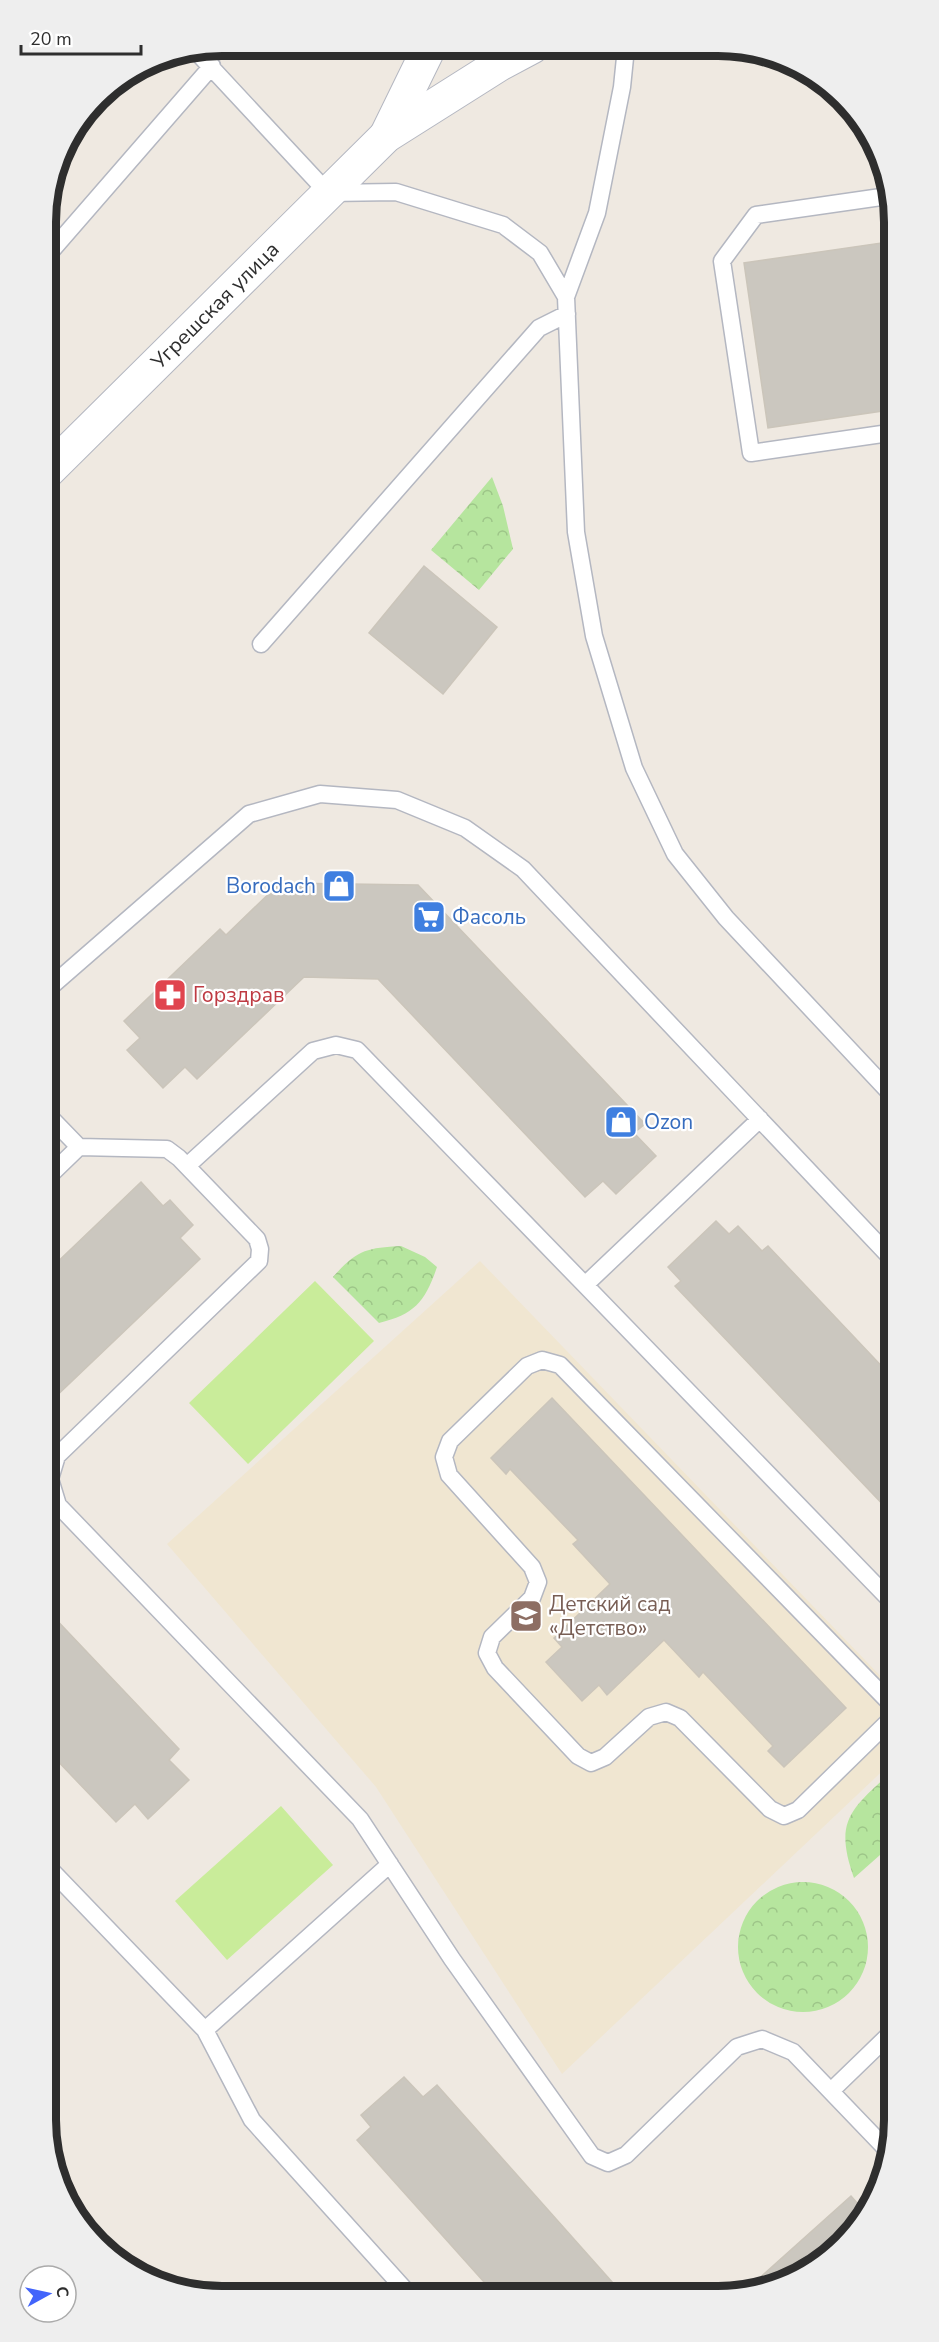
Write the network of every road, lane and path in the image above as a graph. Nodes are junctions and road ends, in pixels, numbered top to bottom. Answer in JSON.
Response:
{"nodes":[{"id":1,"x":426,"y":55,"type":"edge"},
{"id":2,"x":517,"y":55,"type":"edge"},
{"id":3,"x":625,"y":55,"type":"edge"},
{"id":4,"x":202,"y":57,"type":"edge"},
{"id":5,"x":212,"y":66,"type":"junction"},
{"id":6,"x":386,"y":136,"type":"junction"},
{"id":7,"x":328,"y":193,"type":"junction"},
{"id":8,"x":882,"y":197,"type":"edge"},
{"id":9,"x":56,"y":245,"type":"edge"},
{"id":10,"x":566,"y":297,"type":"junction"},
{"id":11,"x":567,"y":314,"type":"junction"},
{"id":12,"x":884,"y":434,"type":"edge"},
{"id":13,"x":56,"y":463,"type":"edge"},
{"id":14,"x":261,"y":644,"type":"dead end"},
{"id":15,"x":56,"y":982,"type":"edge"},
{"id":16,"x":884,"y":1086,"type":"edge"},
{"id":17,"x":760,"y":1119,"type":"junction"},
{"id":18,"x":56,"y":1123,"type":"edge"},
{"id":19,"x":79,"y":1147,"type":"junction"},
{"id":20,"x":187,"y":1166,"type":"junction"},
{"id":21,"x":56,"y":1169,"type":"edge"},
{"id":22,"x":883,"y":1250,"type":"edge"},
{"id":23,"x":585,"y":1285,"type":"junction"},
{"id":24,"x":56,"y":1460,"type":"edge"},
{"id":25,"x":56,"y":1498,"type":"edge"},
{"id":26,"x":883,"y":1593,"type":"edge"},
{"id":27,"x":883,"y":1696,"type":"edge"},
{"id":28,"x":883,"y":1727,"type":"edge"},
{"id":29,"x":390,"y":1864,"type":"junction"},
{"id":30,"x":56,"y":1875,"type":"edge"},
{"id":31,"x":205,"y":2030,"type":"junction"},
{"id":32,"x":883,"y":2041,"type":"edge"},
{"id":33,"x":831,"y":2091,"type":"junction"},
{"id":34,"x":881,"y":2143,"type":"edge"},
{"id":35,"x":402,"y":2286,"type":"edge"}],
"edges":[{"from":1,"to":6,"type":"main road","name":"Угрешская улица"},
{"from":2,"to":6,"type":"main road","name":"Угрешская улица"},
{"from":3,"to":10,"type":"lane"},
{"from":4,"to":5,"type":"lane"},
{"from":5,"to":7,"type":"lane"},
{"from":5,"to":9,"type":"lane"},
{"from":6,"to":7,"type":"main road","name":"Угрешская улица"},
{"from":7,"to":10,"type":"lane"},
{"from":7,"to":13,"type":"main road","name":"Угрешская улица"},
{"from":8,"to":12,"type":"lane"},
{"from":10,"to":11,"type":"lane"},
{"from":11,"to":14,"type":"lane"},
{"from":11,"to":16,"type":"lane"},
{"from":15,"to":17,"type":"lane"},
{"from":17,"to":22,"type":"lane"},
{"from":17,"to":23,"type":"lane"},
{"from":18,"to":19,"type":"lane"},
{"from":19,"to":20,"type":"lane"},
{"from":19,"to":21,"type":"lane"},
{"from":20,"to":23,"type":"lane"},
{"from":20,"to":24,"type":"lane"},
{"from":23,"to":26,"type":"lane"},
{"from":25,"to":29,"type":"lane"},
{"from":27,"to":28,"type":"lane"},
{"from":29,"to":31,"type":"lane"},
{"from":29,"to":33,"type":"lane"},
{"from":30,"to":31,"type":"lane"},
{"from":31,"to":35,"type":"lane"},
{"from":32,"to":33,"type":"lane"},
{"from":33,"to":34,"type":"lane"}]}
